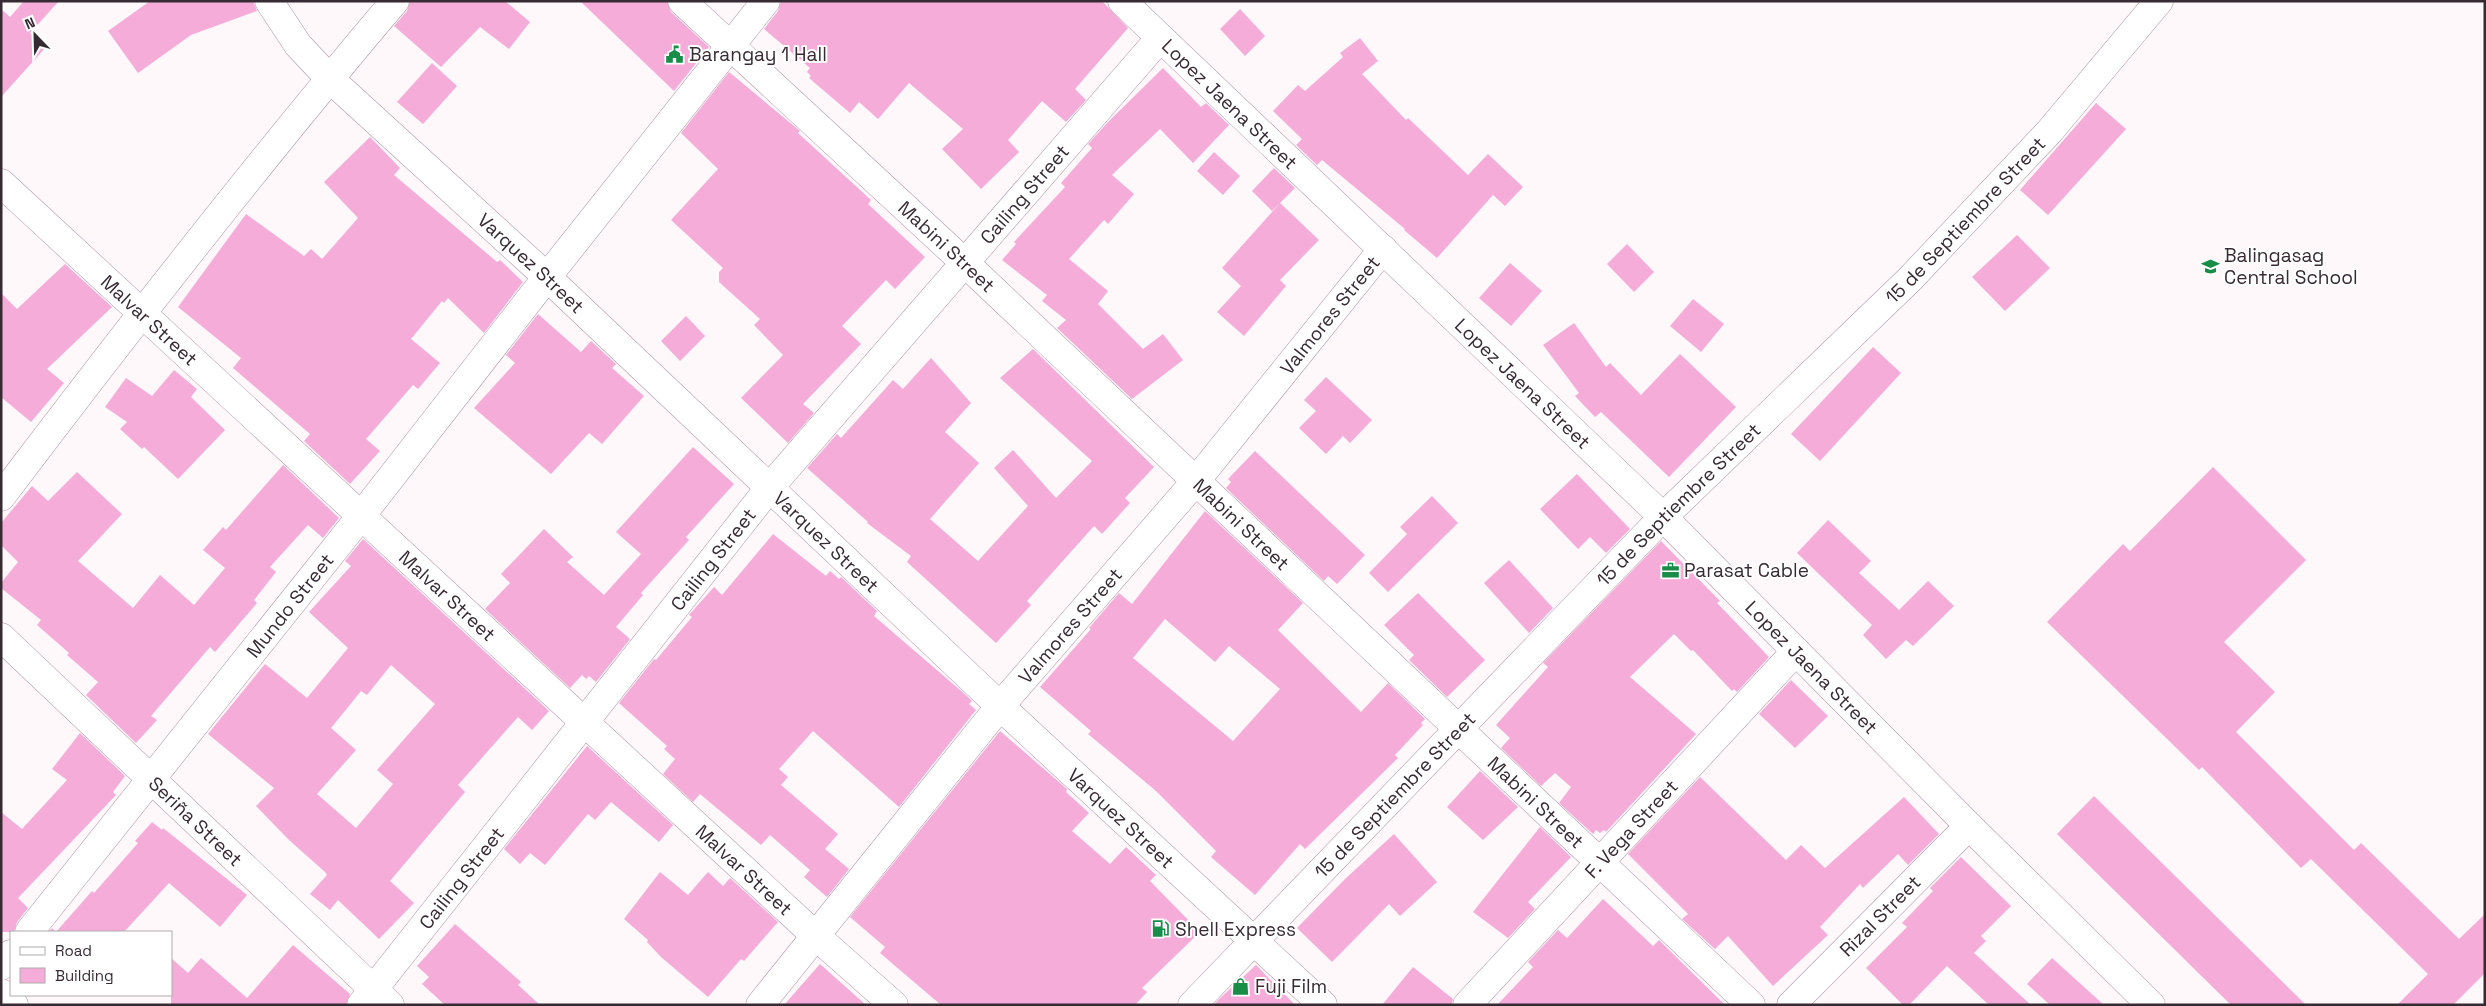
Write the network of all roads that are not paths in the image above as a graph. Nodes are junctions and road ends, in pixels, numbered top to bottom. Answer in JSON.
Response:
{"nodes":[{"id":1,"x":270,"y":1,"type":"edge"},
{"id":2,"x":394,"y":1,"type":"edge"},
{"id":3,"x":682,"y":1,"type":"edge"},
{"id":4,"x":766,"y":1,"type":"edge"},
{"id":5,"x":1122,"y":1,"type":"edge"},
{"id":6,"x":2158,"y":1,"type":"edge"},
{"id":7,"x":1160,"y":38,"type":"junction"},
{"id":8,"x":730,"y":46,"type":"junction"},
{"id":9,"x":329,"y":78,"type":"junction"},
{"id":10,"x":1,"y":183,"type":"edge"},
{"id":11,"x":1383,"y":249,"type":"junction"},
{"id":12,"x":965,"y":263,"type":"junction"},
{"id":13,"x":547,"y":277,"type":"junction"},
{"id":14,"x":142,"y":311,"type":"junction"},
{"id":15,"x":1195,"y":482,"type":"junction"},
{"id":16,"x":770,"y":486,"type":"junction"},
{"id":17,"x":1,"y":497,"type":"edge"},
{"id":18,"x":361,"y":516,"type":"junction"},
{"id":19,"x":1663,"y":517,"type":"junction"},
{"id":20,"x":1,"y":637,"type":"edge"},
{"id":21,"x":1796,"y":651,"type":"junction"},
{"id":22,"x":1000,"y":706,"type":"junction"},
{"id":23,"x":586,"y":722,"type":"junction"},
{"id":24,"x":1459,"y":731,"type":"junction"},
{"id":25,"x":152,"y":779,"type":"junction"},
{"id":26,"x":1969,"y":826,"type":"junction"},
{"id":27,"x":1598,"y":862,"type":"junction"},
{"id":28,"x":30,"y":931,"type":"edge"},
{"id":29,"x":817,"y":937,"type":"junction"},
{"id":30,"x":1254,"y":940,"type":"junction"},
{"id":31,"x":10,"y":955,"type":"edge"},
{"id":32,"x":1,"y":966,"type":"edge"},
{"id":33,"x":1,"y":994,"type":"edge"},
{"id":34,"x":375,"y":999,"type":"edge"},
{"id":35,"x":2135,"y":1000,"type":"edge"},
{"id":36,"x":14,"y":1005,"type":"edge"},
{"id":37,"x":760,"y":1005,"type":"edge"},
{"id":38,"x":894,"y":1005,"type":"edge"},
{"id":39,"x":1192,"y":1005,"type":"edge"},
{"id":40,"x":1323,"y":1005,"type":"edge"},
{"id":41,"x":1468,"y":1005,"type":"edge"},
{"id":42,"x":1751,"y":1005,"type":"edge"},
{"id":43,"x":1791,"y":1005,"type":"edge"}],
"edges":[{"from":1,"to":9,"type":"street","name":"Varquez Street"},
{"from":2,"to":9,"type":"street"},
{"from":3,"to":8,"type":"street","name":"Mabini Street"},
{"from":4,"to":8,"type":"street","name":"Mundo Street"},
{"from":5,"to":7,"type":"street","name":"Lopez Jaena Street"},
{"from":6,"to":19,"type":"street","name":"15 de Septiembre Street"},
{"from":7,"to":11,"type":"street","name":"Lopez Jaena Street"},
{"from":7,"to":12,"type":"street","name":"Cailing Street"},
{"from":8,"to":12,"type":"street","name":"Mabini Street"},
{"from":8,"to":13,"type":"street","name":"Mundo Street"},
{"from":9,"to":13,"type":"street","name":"Varquez Street"},
{"from":9,"to":14,"type":"street"},
{"from":10,"to":14,"type":"street","name":"Malvar Street"},
{"from":11,"to":15,"type":"street","name":"Valmores Street"},
{"from":11,"to":19,"type":"street","name":"Lopez Jaena Street"},
{"from":12,"to":15,"type":"street","name":"Mabini Street"},
{"from":12,"to":16,"type":"street","name":"Cailing Street"},
{"from":13,"to":16,"type":"street","name":"Varquez Street"},
{"from":13,"to":18,"type":"street","name":"Mundo Street"},
{"from":14,"to":17,"type":"street"},
{"from":14,"to":18,"type":"street","name":"Malvar Street"},
{"from":15,"to":22,"type":"street","name":"Valmores Street"},
{"from":15,"to":24,"type":"street","name":"Mabini Street"},
{"from":16,"to":22,"type":"street","name":"Varquez Street"},
{"from":16,"to":23,"type":"street","name":"Cailing Street"},
{"from":18,"to":23,"type":"street","name":"Malvar Street"},
{"from":18,"to":25,"type":"street","name":"Mundo Street"},
{"from":19,"to":21,"type":"street","name":"Lopez Jaena Street"},
{"from":19,"to":24,"type":"street","name":"15 de Septiembre Street"},
{"from":20,"to":25,"type":"street","name":"Seriña Street"},
{"from":21,"to":26,"type":"street","name":"Lopez Jaena Street"},
{"from":21,"to":27,"type":"street","name":"F. Vega Street"},
{"from":22,"to":29,"type":"street","name":"Valmores Street"},
{"from":22,"to":30,"type":"street","name":"Varquez Street"},
{"from":23,"to":29,"type":"street","name":"Malvar Street"},
{"from":23,"to":34,"type":"street","name":"Cailing Street"},
{"from":24,"to":27,"type":"street","name":"Mabini Street"},
{"from":24,"to":30,"type":"street","name":"15 de Septiembre Street"},
{"from":25,"to":28,"type":"street","name":"Mundo Street"},
{"from":25,"to":34,"type":"street","name":"Seriña Street"},
{"from":26,"to":35,"type":"street","name":"Lopez Jaena Street"},
{"from":26,"to":43,"type":"street","name":"Rizal Street"},
{"from":27,"to":41,"type":"street","name":"F. Vega Street"},
{"from":27,"to":42,"type":"street","name":"Mabini Street"},
{"from":29,"to":37,"type":"street","name":"Valmores Street"},
{"from":29,"to":38,"type":"street","name":"Malvar Street"},
{"from":30,"to":39,"type":"street","name":"15 de Septiembre Street"},
{"from":30,"to":40,"type":"street","name":"Varquez Street"},
{"from":31,"to":32,"type":"street"},
{"from":33,"to":36,"type":"street"}]}
